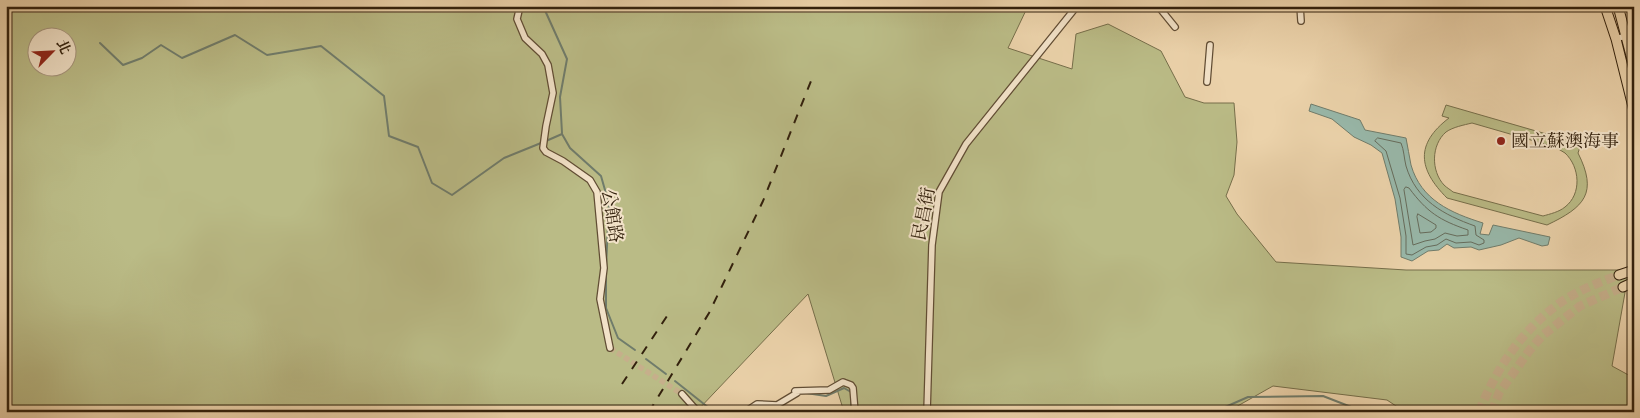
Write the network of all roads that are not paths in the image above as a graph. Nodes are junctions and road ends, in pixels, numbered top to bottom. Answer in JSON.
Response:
{"nodes":[{"id":1,"x":520,"y":6,"type":"edge"},
{"id":2,"x":1077,"y":6,"type":"edge"},
{"id":3,"x":1158,"y":6,"type":"edge"},
{"id":4,"x":1300,"y":6,"type":"edge"},
{"id":5,"x":1606,"y":6,"type":"edge"},
{"id":6,"x":1618,"y":6,"type":"edge"},
{"id":7,"x":1301,"y":21,"type":"dead end"},
{"id":8,"x":1175,"y":27,"type":"dead end"},
{"id":9,"x":1630,"y":34,"type":"edge"},
{"id":10,"x":1616,"y":39,"type":"junction"},
{"id":11,"x":1210,"y":45,"type":"dead end"},
{"id":12,"x":1634,"y":68,"type":"edge"},
{"id":13,"x":1207,"y":82,"type":"dead end"},
{"id":14,"x":1634,"y":111,"type":"edge"},
{"id":15,"x":1634,"y":270,"type":"edge"},
{"id":16,"x":1619,"y":274,"type":"tunnel mouth"},
{"id":17,"x":1634,"y":282,"type":"edge"},
{"id":18,"x":1623,"y":287,"type":"tunnel mouth"},
{"id":19,"x":610,"y":348,"type":"dead end"},
{"id":20,"x":682,"y":394,"type":"tunnel mouth"},
{"id":21,"x":698,"y":412,"type":"edge"},
{"id":22,"x":744,"y":412,"type":"edge"},
{"id":23,"x":855,"y":412,"type":"edge"},
{"id":24,"x":927,"y":412,"type":"edge"}],
"edges":[{"from":1,"to":19,"type":"street","name":"公館路"},
{"from":2,"to":24,"type":"street","name":"民昌街"},
{"from":3,"to":8,"type":"street"},
{"from":4,"to":7,"type":"street"},
{"from":5,"to":10,"type":"main road"},
{"from":6,"to":9,"type":"main road"},
{"from":9,"to":10,"type":"street"},
{"from":9,"to":12,"type":"main road"},
{"from":10,"to":14,"type":"main road"},
{"from":11,"to":13,"type":"street"},
{"from":15,"to":16,"type":"main road"},
{"from":17,"to":18,"type":"main road"},
{"from":20,"to":21,"type":"street"},
{"from":22,"to":23,"type":"street"}]}
